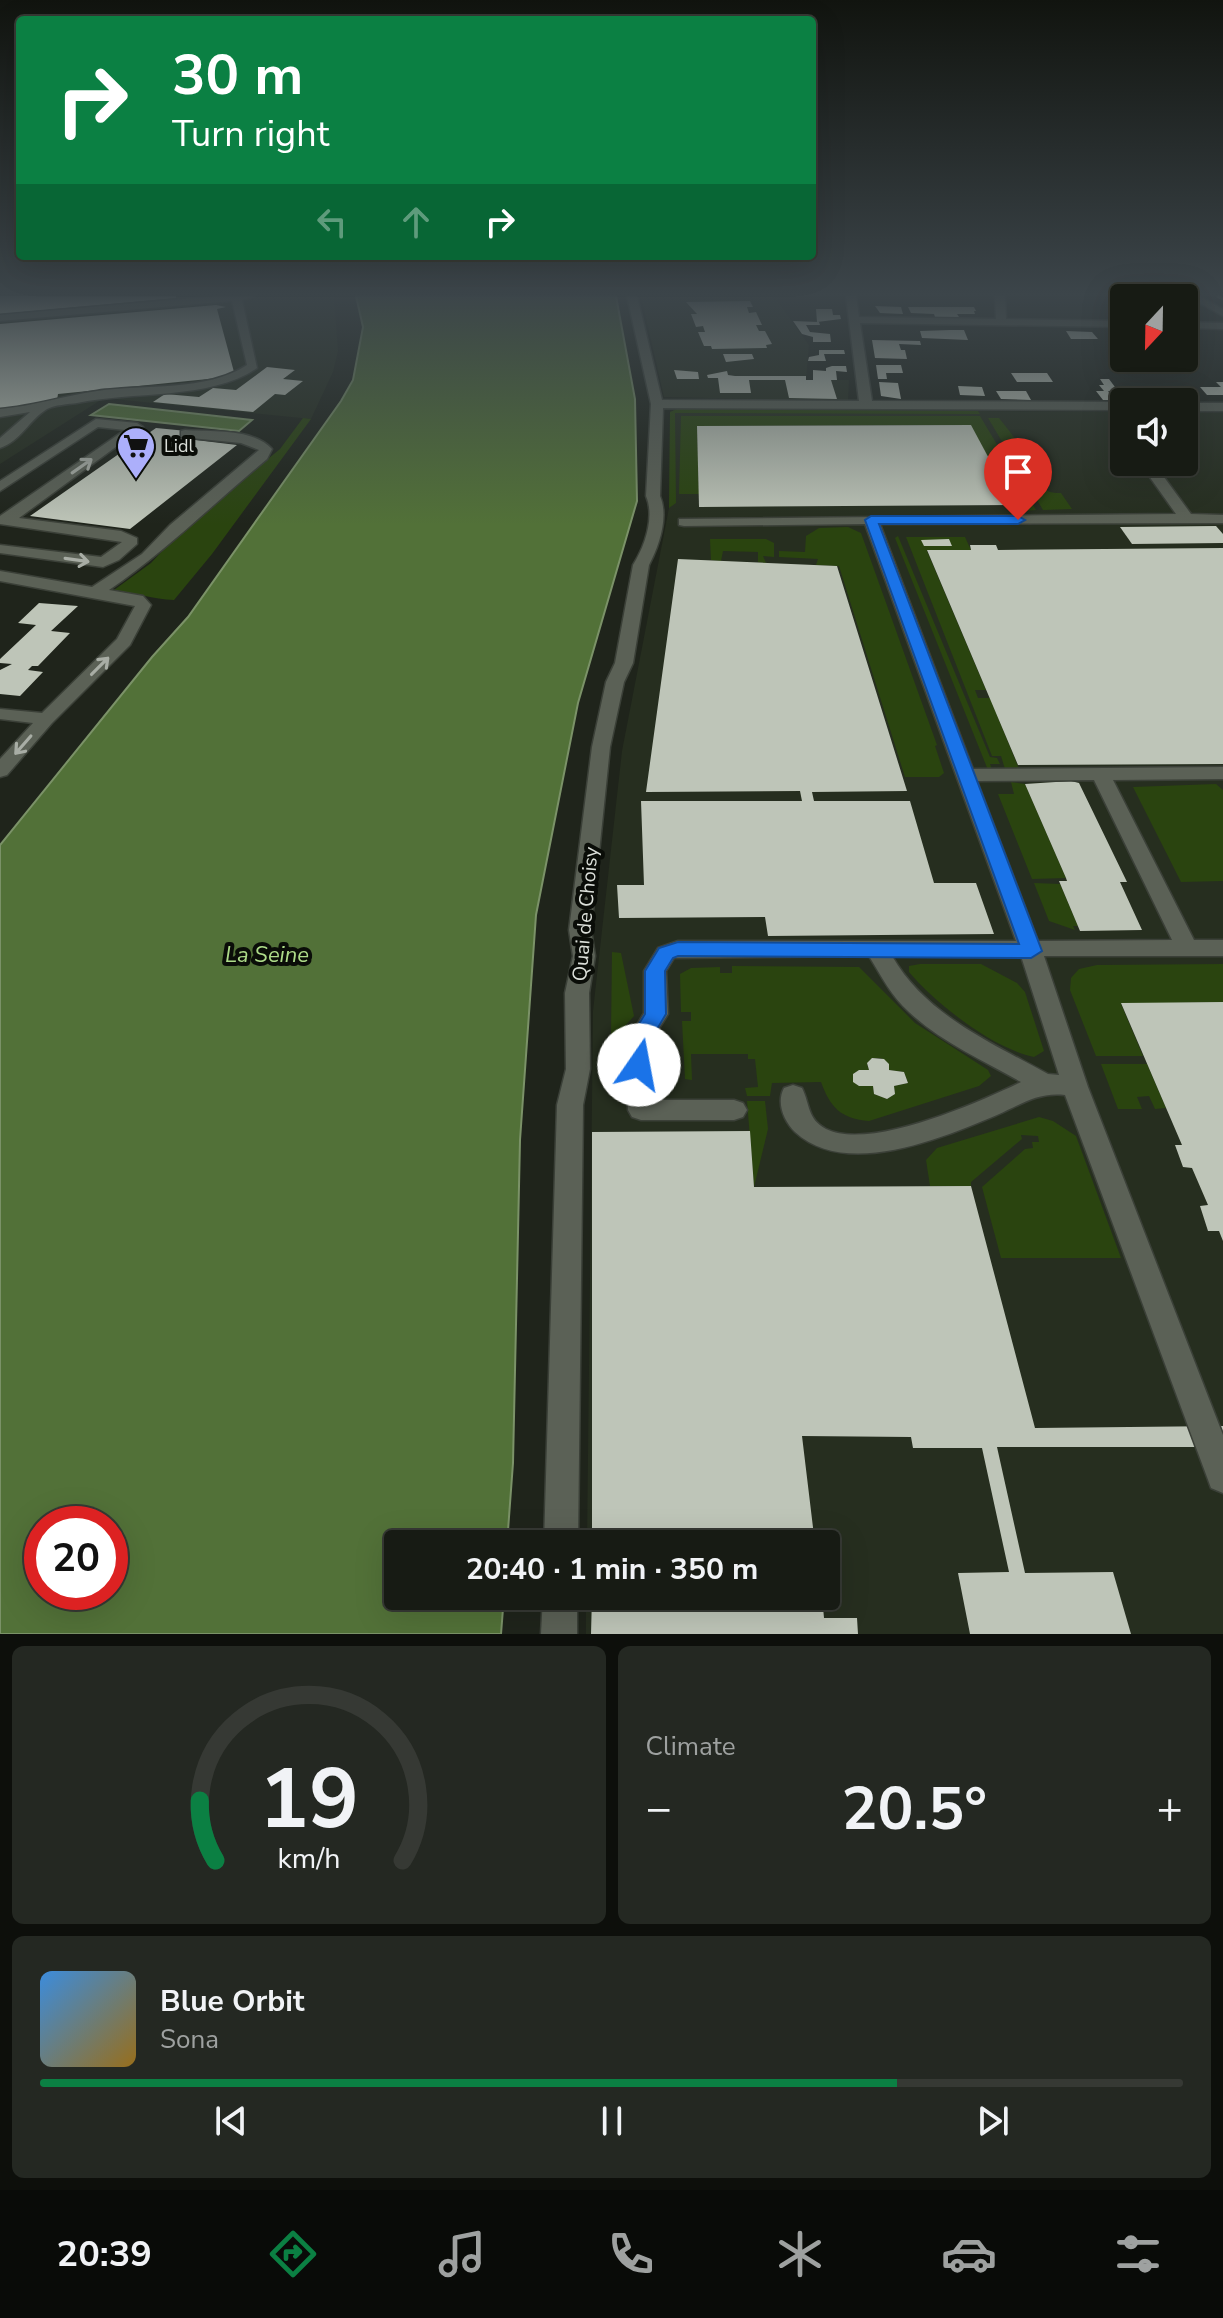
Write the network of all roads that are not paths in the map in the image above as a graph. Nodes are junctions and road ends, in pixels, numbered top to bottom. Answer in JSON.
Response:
{"nodes":[{"id":1,"x":244,"y":372,"type":"edge"},
{"id":2,"x":650,"y":372,"type":"edge"},
{"id":3,"x":862,"y":372,"type":"edge"},
{"id":4,"x":657,"y":404,"type":"junction"},
{"id":5,"x":866,"y":405,"type":"junction"},
{"id":6,"x":1110,"y":406,"type":"edge"},
{"id":7,"x":1198,"y":407,"type":"edge"},
{"id":8,"x":1223,"y":407,"type":"edge"},
{"id":9,"x":41,"y":409,"type":"junction"},
{"id":10,"x":0,"y":413,"type":"edge"},
{"id":11,"x":185,"y":434,"type":"dead end"},
{"id":12,"x":0,"y":444,"type":"edge"},
{"id":13,"x":1156,"y":476,"type":"edge"},
{"id":14,"x":0,"y":487,"type":"edge"},
{"id":15,"x":2,"y":517,"type":"edge"},
{"id":16,"x":1187,"y":519,"type":"junction"},
{"id":17,"x":1223,"y":519,"type":"edge"},
{"id":18,"x":871,"y":520,"type":"junction"},
{"id":19,"x":684,"y":522,"type":"dead end"},
{"id":20,"x":0,"y":549,"type":"edge"},
{"id":21,"x":0,"y":576,"type":"edge"},
{"id":22,"x":96,"y":591,"type":"junction"},
{"id":23,"x":0,"y":714,"type":"edge"},
{"id":24,"x":46,"y":719,"type":"junction"},
{"id":25,"x":0,"y":771,"type":"edge"},
{"id":26,"x":1223,"y":773,"type":"edge"},
{"id":27,"x":1101,"y":774,"type":"junction"},
{"id":28,"x":966,"y":775,"type":"junction"},
{"id":29,"x":1223,"y":948,"type":"edge"},
{"id":30,"x":1187,"y":949,"type":"junction"},
{"id":31,"x":877,"y":950,"type":"junction"},
{"id":32,"x":1031,"y":951,"type":"junction"},
{"id":33,"x":1043,"y":1083,"type":"junction"},
{"id":34,"x":1075,"y":1087,"type":"junction"},
{"id":35,"x":793,"y":1095,"type":"dead end"},
{"id":36,"x":734,"y":1110,"type":"dead end"},
{"id":37,"x":1223,"y":1477,"type":"edge"},
{"id":38,"x":561,"y":1530,"type":"edge"},
{"id":39,"x":560,"y":1610,"type":"edge"},
{"id":40,"x":559,"y":1634,"type":"edge"}],
"edges":[{"from":1,"to":9,"type":"street"},
{"from":2,"to":4,"type":"street","name":"Quai de Choisy"},
{"from":3,"to":5,"type":"street"},
{"from":4,"to":5,"type":"street"},
{"from":4,"to":38,"type":"street","name":"Quai de Choisy"},
{"from":5,"to":6,"type":"street"},
{"from":7,"to":8,"type":"street"},
{"from":9,"to":10,"type":"street"},
{"from":9,"to":12,"type":"street"},
{"from":11,"to":22,"type":"street"},
{"from":13,"to":16,"type":"street"},
{"from":15,"to":14,"type":"street","one_way":true},
{"from":20,"to":15,"type":"street","one_way":true},
{"from":16,"to":17,"type":"street"},
{"from":16,"to":18,"type":"street"},
{"from":18,"to":19,"type":"street"},
{"from":18,"to":28,"type":"street"},
{"from":21,"to":22,"type":"street"},
{"from":24,"to":22,"type":"street","one_way":true},
{"from":23,"to":24,"type":"street"},
{"from":24,"to":25,"type":"street","one_way":true},
{"from":26,"to":27,"type":"street"},
{"from":27,"to":28,"type":"street"},
{"from":27,"to":30,"type":"street"},
{"from":28,"to":32,"type":"street"},
{"from":29,"to":30,"type":"street"},
{"from":30,"to":32,"type":"street"},
{"from":31,"to":32,"type":"street"},
{"from":31,"to":33,"type":"street"},
{"from":31,"to":36,"type":"street"},
{"from":32,"to":34,"type":"street"},
{"from":33,"to":34,"type":"street"},
{"from":33,"to":35,"type":"street"},
{"from":34,"to":37,"type":"street"},
{"from":39,"to":40,"type":"street"}]}
